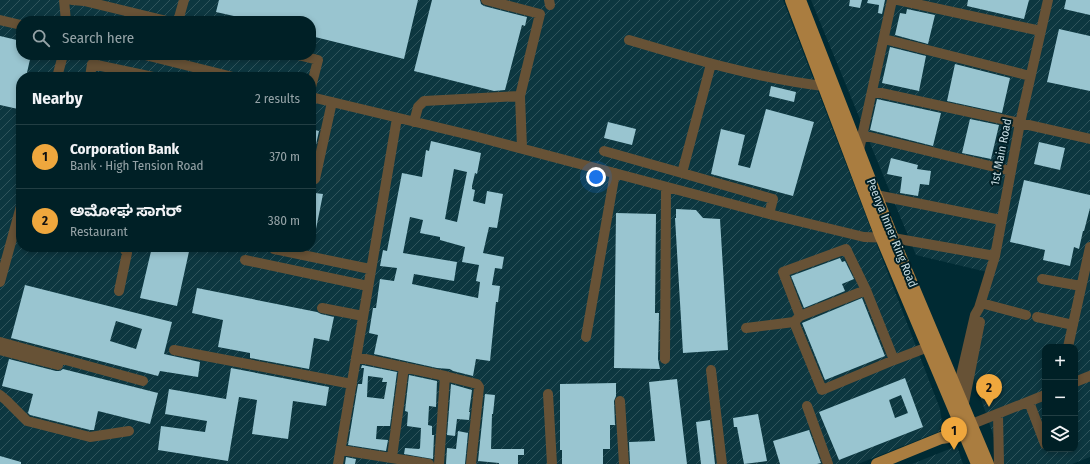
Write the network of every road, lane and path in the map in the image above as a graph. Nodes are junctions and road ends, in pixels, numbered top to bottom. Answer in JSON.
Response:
{"nodes":[{"id":1,"x":64,"y":0,"type":"edge"},
{"id":2,"x":72,"y":0,"type":"edge"},
{"id":3,"x":184,"y":0,"type":"edge"},
{"id":4,"x":486,"y":0,"type":"edge"},
{"id":5,"x":791,"y":0,"type":"edge"},
{"id":6,"x":800,"y":0,"type":"edge"},
{"id":7,"x":892,"y":0,"type":"edge"},
{"id":8,"x":898,"y":0,"type":"edge"},
{"id":9,"x":1048,"y":0,"type":"edge"},
{"id":10,"x":84,"y":1,"type":"edge"},
{"id":11,"x":66,"y":16,"type":"edge"},
{"id":12,"x":146,"y":16,"type":"edge"},
{"id":13,"x":179,"y":16,"type":"edge"},
{"id":14,"x":0,"y":20,"type":"edge"},
{"id":15,"x":16,"y":24,"type":"edge"},
{"id":16,"x":1041,"y":31,"type":"junction"},
{"id":17,"x":884,"y":39,"type":"junction"},
{"id":18,"x":629,"y":40,"type":"dead end"},
{"id":19,"x":62,"y":60,"type":"edge"},
{"id":20,"x":176,"y":60,"type":"edge"},
{"id":21,"x":316,"y":60,"type":"edge"},
{"id":22,"x":711,"y":64,"type":"junction"},
{"id":23,"x":58,"y":72,"type":"edge"},
{"id":24,"x":91,"y":72,"type":"edge"},
{"id":25,"x":130,"y":72,"type":"edge"},
{"id":26,"x":216,"y":72,"type":"edge"},
{"id":27,"x":315,"y":72,"type":"edge"},
{"id":28,"x":1030,"y":76,"type":"junction"},
{"id":29,"x":824,"y":86,"type":"junction"},
{"id":30,"x":872,"y":91,"type":"junction"},
{"id":31,"x":520,"y":96,"type":"junction"},
{"id":32,"x":316,"y":98,"type":"edge"},
{"id":33,"x":332,"y":102,"type":"junction"},
{"id":34,"x":396,"y":118,"type":"junction"},
{"id":35,"x":414,"y":122,"type":"junction"},
{"id":36,"x":1020,"y":123,"type":"junction"},
{"id":37,"x":862,"y":135,"type":"junction"},
{"id":38,"x":1090,"y":139,"type":"edge"},
{"id":39,"x":522,"y":148,"type":"junction"},
{"id":40,"x":859,"y":150,"type":"junction"},
{"id":41,"x":604,"y":151,"type":"dead end"},
{"id":42,"x":1011,"y":171,"type":"junction"},
{"id":43,"x":615,"y":173,"type":"junction"},
{"id":44,"x":682,"y":173,"type":"junction"},
{"id":45,"x":316,"y":174,"type":"edge"},
{"id":46,"x":666,"y":187,"type":"junction"},
{"id":47,"x":876,"y":195,"type":"junction"},
{"id":48,"x":769,"y":214,"type":"junction"},
{"id":49,"x":1002,"y":220,"type":"junction"},
{"id":50,"x":882,"y":224,"type":"junction"},
{"id":51,"x":16,"y":231,"type":"edge"},
{"id":52,"x":887,"y":238,"type":"junction"},
{"id":53,"x":1090,"y":248,"type":"edge"},
{"id":54,"x":126,"y":252,"type":"edge"},
{"id":55,"x":288,"y":252,"type":"edge"},
{"id":56,"x":995,"y":256,"type":"junction"},
{"id":57,"x":245,"y":260,"type":"dead end"},
{"id":58,"x":370,"y":269,"type":"junction"},
{"id":59,"x":1042,"y":279,"type":"dead end"},
{"id":60,"x":0,"y":282,"type":"edge"},
{"id":61,"x":368,"y":286,"type":"junction"},
{"id":62,"x":1082,"y":286,"type":"junction"},
{"id":63,"x":866,"y":290,"type":"junction"},
{"id":64,"x":119,"y":291,"type":"dead end"},
{"id":65,"x":980,"y":306,"type":"junction"},
{"id":66,"x":322,"y":308,"type":"dead end"},
{"id":67,"x":1026,"y":315,"type":"dead end"},
{"id":68,"x":363,"y":316,"type":"junction"},
{"id":69,"x":1037,"y":317,"type":"dead end"},
{"id":70,"x":797,"y":319,"type":"junction"},
{"id":71,"x":1073,"y":325,"type":"junction"},
{"id":72,"x":746,"y":328,"type":"dead end"},
{"id":73,"x":586,"y":337,"type":"dead end"},
{"id":74,"x":0,"y":342,"type":"edge"},
{"id":75,"x":1069,"y":344,"type":"edge"},
{"id":76,"x":928,"y":347,"type":"junction"},
{"id":77,"x":0,"y":350,"type":"edge"},
{"id":78,"x":174,"y":350,"type":"dead end"},
{"id":79,"x":356,"y":357,"type":"junction"},
{"id":80,"x":665,"y":359,"type":"dead end"},
{"id":81,"x":894,"y":360,"type":"junction"},
{"id":82,"x":404,"y":367,"type":"junction"},
{"id":83,"x":711,"y":370,"type":"dead end"},
{"id":84,"x":445,"y":376,"type":"junction"},
{"id":85,"x":1090,"y":376,"type":"edge"},
{"id":86,"x":1078,"y":381,"type":"edge"},
{"id":87,"x":143,"y":382,"type":"dead end"},
{"id":88,"x":130,"y":384,"type":"dead end"},
{"id":89,"x":352,"y":384,"type":"junction"},
{"id":90,"x":548,"y":394,"type":"dead end"},
{"id":91,"x":0,"y":395,"type":"edge"},
{"id":92,"x":953,"y":396,"type":"junction"},
{"id":93,"x":1042,"y":396,"type":"edge"},
{"id":94,"x":620,"y":401,"type":"dead end"},
{"id":95,"x":1029,"y":402,"type":"junction"},
{"id":96,"x":807,"y":406,"type":"dead end"},
{"id":97,"x":959,"y":410,"type":"junction"},
{"id":98,"x":998,"y":414,"type":"junction"},
{"id":99,"x":967,"y":427,"type":"junction"},
{"id":100,"x":128,"y":431,"type":"dead end"},
{"id":101,"x":1042,"y":436,"type":"edge"},
{"id":102,"x":948,"y":437,"type":"junction"},
{"id":103,"x":341,"y":450,"type":"junction"},
{"id":104,"x":392,"y":457,"type":"junction"},
{"id":105,"x":338,"y":464,"type":"edge"},
{"id":106,"x":429,"y":464,"type":"edge"},
{"id":107,"x":439,"y":464,"type":"edge"},
{"id":108,"x":471,"y":464,"type":"edge"},
{"id":109,"x":552,"y":464,"type":"edge"},
{"id":110,"x":624,"y":464,"type":"edge"},
{"id":111,"x":722,"y":464,"type":"edge"},
{"id":112,"x":828,"y":464,"type":"edge"},
{"id":113,"x":877,"y":464,"type":"edge"},
{"id":114,"x":897,"y":464,"type":"edge"},
{"id":115,"x":977,"y":464,"type":"edge"},
{"id":116,"x":988,"y":464,"type":"edge"},
{"id":117,"x":999,"y":464,"type":"edge"}],
"edges":[{"from":1,"to":11,"type":"street"},
{"from":2,"to":10,"type":"street"},
{"from":3,"to":13,"type":"street"},
{"from":4,"to":31,"type":"street"},
{"from":5,"to":29,"type":"main road","name":"Peenya Inner Ring Road"},
{"from":6,"to":40,"type":"main road","name":"Peenya Inner Ring Road"},
{"from":7,"to":17,"type":"street"},
{"from":8,"to":16,"type":"street"},
{"from":9,"to":16,"type":"street","name":"1st Main Road"},
{"from":10,"to":12,"type":"street"},
{"from":14,"to":15,"type":"street"},
{"from":16,"to":28,"type":"street","name":"1st Main Road"},
{"from":17,"to":28,"type":"street"},
{"from":17,"to":30,"type":"street"},
{"from":18,"to":22,"type":"street"},
{"from":19,"to":23,"type":"street"},
{"from":20,"to":26,"type":"street"},
{"from":21,"to":27,"type":"street"},
{"from":22,"to":29,"type":"street"},
{"from":22,"to":44,"type":"street"},
{"from":24,"to":25,"type":"street"},
{"from":28,"to":36,"type":"street","name":"1st Main Road"},
{"from":29,"to":50,"type":"main road","name":"Peenya Inner Ring Road"},
{"from":30,"to":36,"type":"street"},
{"from":30,"to":37,"type":"street"},
{"from":31,"to":35,"type":"street"},
{"from":31,"to":39,"type":"street"},
{"from":32,"to":33,"type":"street"},
{"from":33,"to":34,"type":"street"},
{"from":33,"to":45,"type":"street"},
{"from":34,"to":35,"type":"street"},
{"from":34,"to":58,"type":"street"},
{"from":35,"to":39,"type":"street"},
{"from":36,"to":38,"type":"street"},
{"from":36,"to":42,"type":"street","name":"1st Main Road"},
{"from":37,"to":40,"type":"street"},
{"from":37,"to":42,"type":"street"},
{"from":39,"to":43,"type":"street"},
{"from":40,"to":47,"type":"main road","name":"Peenya Inner Ring Road"},
{"from":41,"to":44,"type":"street"},
{"from":42,"to":49,"type":"street","name":"1st Main Road"},
{"from":43,"to":46,"type":"street"},
{"from":43,"to":73,"type":"street"},
{"from":44,"to":48,"type":"street"},
{"from":46,"to":48,"type":"street"},
{"from":46,"to":80,"type":"street"},
{"from":47,"to":49,"type":"street"},
{"from":47,"to":50,"type":"main road","name":"Peenya Inner Ring Road"},
{"from":48,"to":52,"type":"street"},
{"from":49,"to":56,"type":"street","name":"1st Main Road"},
{"from":50,"to":52,"type":"main road","name":"Peenya Inner Ring Road"},
{"from":51,"to":60,"type":"street"},
{"from":52,"to":56,"type":"street"},
{"from":52,"to":76,"type":"main road","name":"Peenya Inner Ring Road"},
{"from":52,"to":92,"type":"main road","name":"Peenya Inner Ring Road"},
{"from":53,"to":62,"type":"street"},
{"from":54,"to":64,"type":"street"},
{"from":55,"to":58,"type":"street"},
{"from":56,"to":65,"type":"street","name":"1st Main Road"},
{"from":57,"to":61,"type":"street"},
{"from":58,"to":61,"type":"street"},
{"from":59,"to":62,"type":"street"},
{"from":61,"to":68,"type":"street"},
{"from":62,"to":71,"type":"street"},
{"from":63,"to":70,"type":"street"},
{"from":63,"to":70,"type":"street"},
{"from":63,"to":81,"type":"street"},
{"from":65,"to":67,"type":"street"},
{"from":65,"to":92,"type":"street","name":"1st Main Road"},
{"from":65,"to":97,"type":"street","name":"1st Main Road"},
{"from":66,"to":68,"type":"street"},
{"from":68,"to":79,"type":"street"},
{"from":69,"to":71,"type":"street"},
{"from":70,"to":72,"type":"street"},
{"from":70,"to":81,"type":"street"},
{"from":71,"to":75,"type":"street"},
{"from":74,"to":87,"type":"street"},
{"from":76,"to":81,"type":"street"},
{"from":76,"to":92,"type":"main road","name":"Peenya Inner Ring Road"},
{"from":77,"to":88,"type":"street"},
{"from":78,"to":89,"type":"street"},
{"from":79,"to":82,"type":"street"},
{"from":79,"to":89,"type":"street"},
{"from":82,"to":84,"type":"street"},
{"from":82,"to":104,"type":"street"},
{"from":83,"to":111,"type":"street"},
{"from":84,"to":107,"type":"street"},
{"from":84,"to":108,"type":"street"},
{"from":85,"to":86,"type":"street"},
{"from":89,"to":103,"type":"street"},
{"from":90,"to":109,"type":"street"},
{"from":91,"to":100,"type":"street"},
{"from":92,"to":97,"type":"main road","name":"Peenya Inner Ring Road"},
{"from":93,"to":95,"type":"street"},
{"from":94,"to":110,"type":"street"},
{"from":95,"to":98,"type":"street"},
{"from":95,"to":101,"type":"street"},
{"from":96,"to":112,"type":"street"},
{"from":97,"to":99,"type":"main road","name":"Peenya Inner Ring Road"},
{"from":98,"to":99,"type":"street"},
{"from":98,"to":117,"type":"street"},
{"from":99,"to":102,"type":"main road"},
{"from":99,"to":115,"type":"main road","name":"Peenya Inner Ring Road"},
{"from":99,"to":116,"type":"main road","name":"Peenya Inner Ring Road"},
{"from":102,"to":113,"type":"main road"},
{"from":102,"to":114,"type":"main road"},
{"from":103,"to":104,"type":"street"},
{"from":103,"to":105,"type":"street"},
{"from":104,"to":106,"type":"street"}]}
